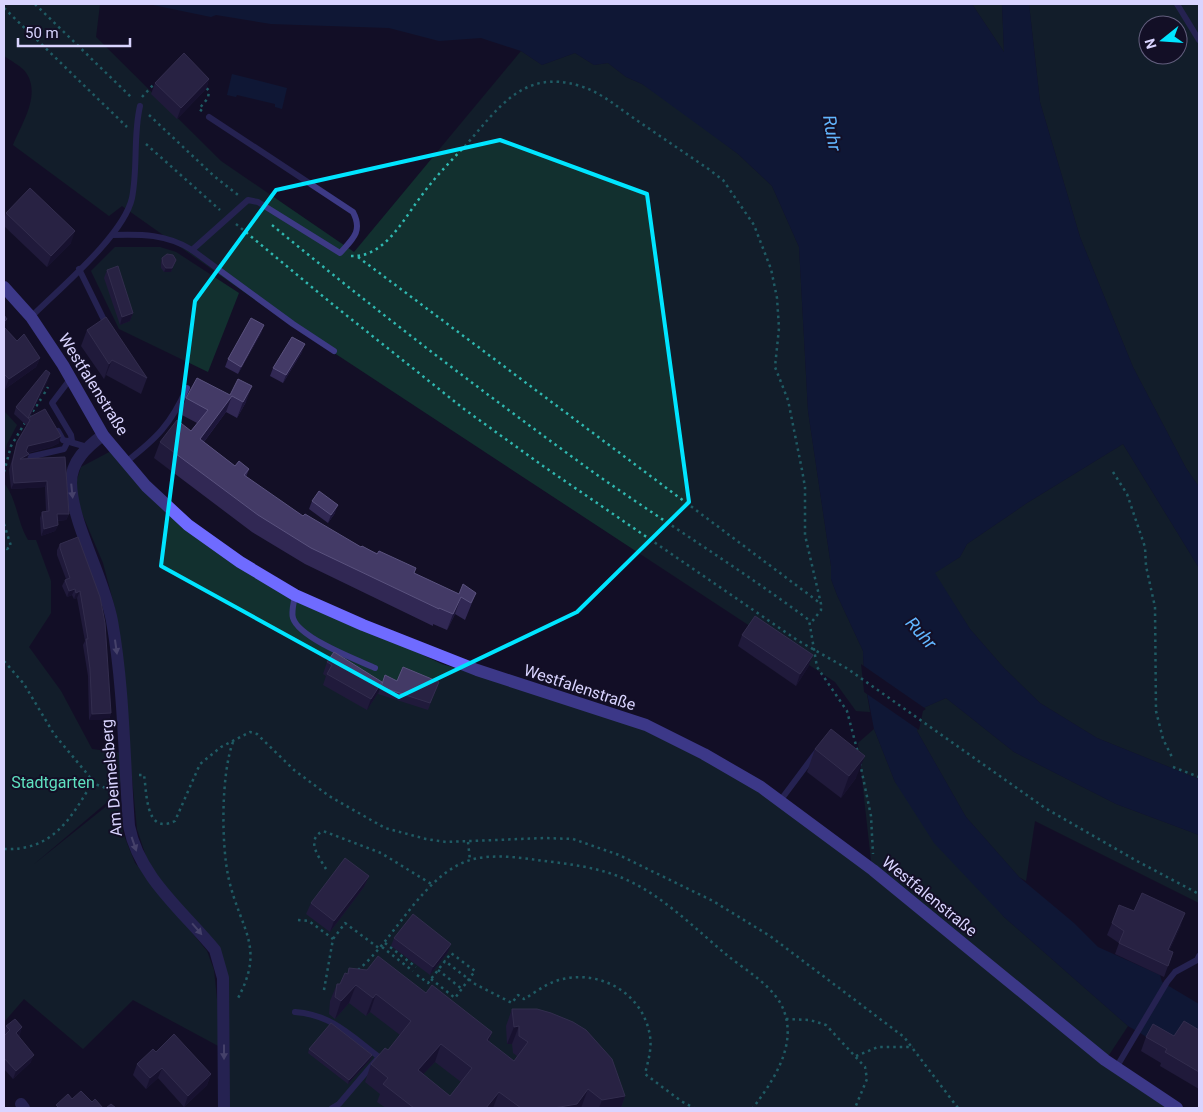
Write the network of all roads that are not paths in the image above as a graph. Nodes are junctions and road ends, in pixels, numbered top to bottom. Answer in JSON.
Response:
{"nodes":[{"id":1,"x":1178,"y":4,"type":"edge"},
{"id":2,"x":1199,"y":40,"type":"edge"},
{"id":3,"x":140,"y":106,"type":"road end"},
{"id":4,"x":209,"y":116,"type":"road end"},
{"id":5,"x":112,"y":235,"type":"junction"},
{"id":6,"x":192,"y":250,"type":"junction"},
{"id":7,"x":79,"y":269,"type":"junction"},
{"id":8,"x":4,"y":287,"type":"edge"},
{"id":9,"x":31,"y":317,"type":"junction"},
{"id":10,"x":112,"y":336,"type":"edge"},
{"id":11,"x":334,"y":350,"type":"dead end"},
{"id":12,"x":71,"y":378,"type":"junction"},
{"id":13,"x":187,"y":388,"type":"dead end"},
{"id":14,"x":52,"y":403,"type":"junction"},
{"id":15,"x":46,"y":411,"type":"edge"},
{"id":16,"x":55,"y":426,"type":"edge"},
{"id":17,"x":103,"y":434,"type":"junction"},
{"id":18,"x":70,"y":441,"type":"junction"},
{"id":19,"x":87,"y":447,"type":"junction"},
{"id":20,"x":30,"y":458,"type":"edge"},
{"id":21,"x":126,"y":462,"type":"junction"},
{"id":22,"x":295,"y":595,"type":"junction"},
{"id":23,"x":375,"y":668,"type":"dead end"},
{"id":24,"x":821,"y":746,"type":"edge"},
{"id":25,"x":780,"y":801,"type":"junction"},
{"id":26,"x":1199,"y":956,"type":"edge"},
{"id":27,"x":295,"y":1012,"type":"dead end"},
{"id":28,"x":1116,"y":1068,"type":"junction"},
{"id":29,"x":224,"y":1103,"type":"edge"},
{"id":30,"x":332,"y":1108,"type":"edge"},
{"id":31,"x":1177,"y":1108,"type":"edge"}],
"edges":[{"from":1,"to":2,"type":"lane"},
{"from":3,"to":5,"type":"lane"},
{"from":4,"to":6,"type":"lane"},
{"from":5,"to":6,"type":"lane"},
{"from":5,"to":7,"type":"lane"},
{"from":6,"to":11,"type":"lane"},
{"from":7,"to":9,"type":"lane"},
{"from":7,"to":10,"type":"lane"},
{"from":8,"to":9,"type":"main road","name":"Westfalenstraße"},
{"from":9,"to":12,"type":"main road","name":"Westfalenstraße"},
{"from":12,"to":14,"type":"lane"},
{"from":12,"to":17,"type":"main road","name":"Westfalenstraße"},
{"from":13,"to":21,"type":"lane"},
{"from":14,"to":15,"type":"lane"},
{"from":14,"to":18,"type":"lane"},
{"from":16,"to":18,"type":"lane"},
{"from":17,"to":19,"type":"street","name":"Am Deimelsberg"},
{"from":17,"to":21,"type":"main road","name":"Westfalenstraße"},
{"from":18,"to":19,"type":"lane"},
{"from":18,"to":20,"type":"lane"},
{"from":19,"to":29,"type":"street","name":"Am Deimelsberg","one_way":true},
{"from":21,"to":22,"type":"main road","name":"Westfalenstraße"},
{"from":22,"to":23,"type":"lane"},
{"from":22,"to":25,"type":"main road","name":"Westfalenstraße"},
{"from":24,"to":25,"type":"lane"},
{"from":25,"to":28,"type":"main road","name":"Westfalenstraße"},
{"from":26,"to":28,"type":"lane"},
{"from":27,"to":30,"type":"lane"},
{"from":28,"to":31,"type":"main road","name":"Westfalenstraße"}]}
